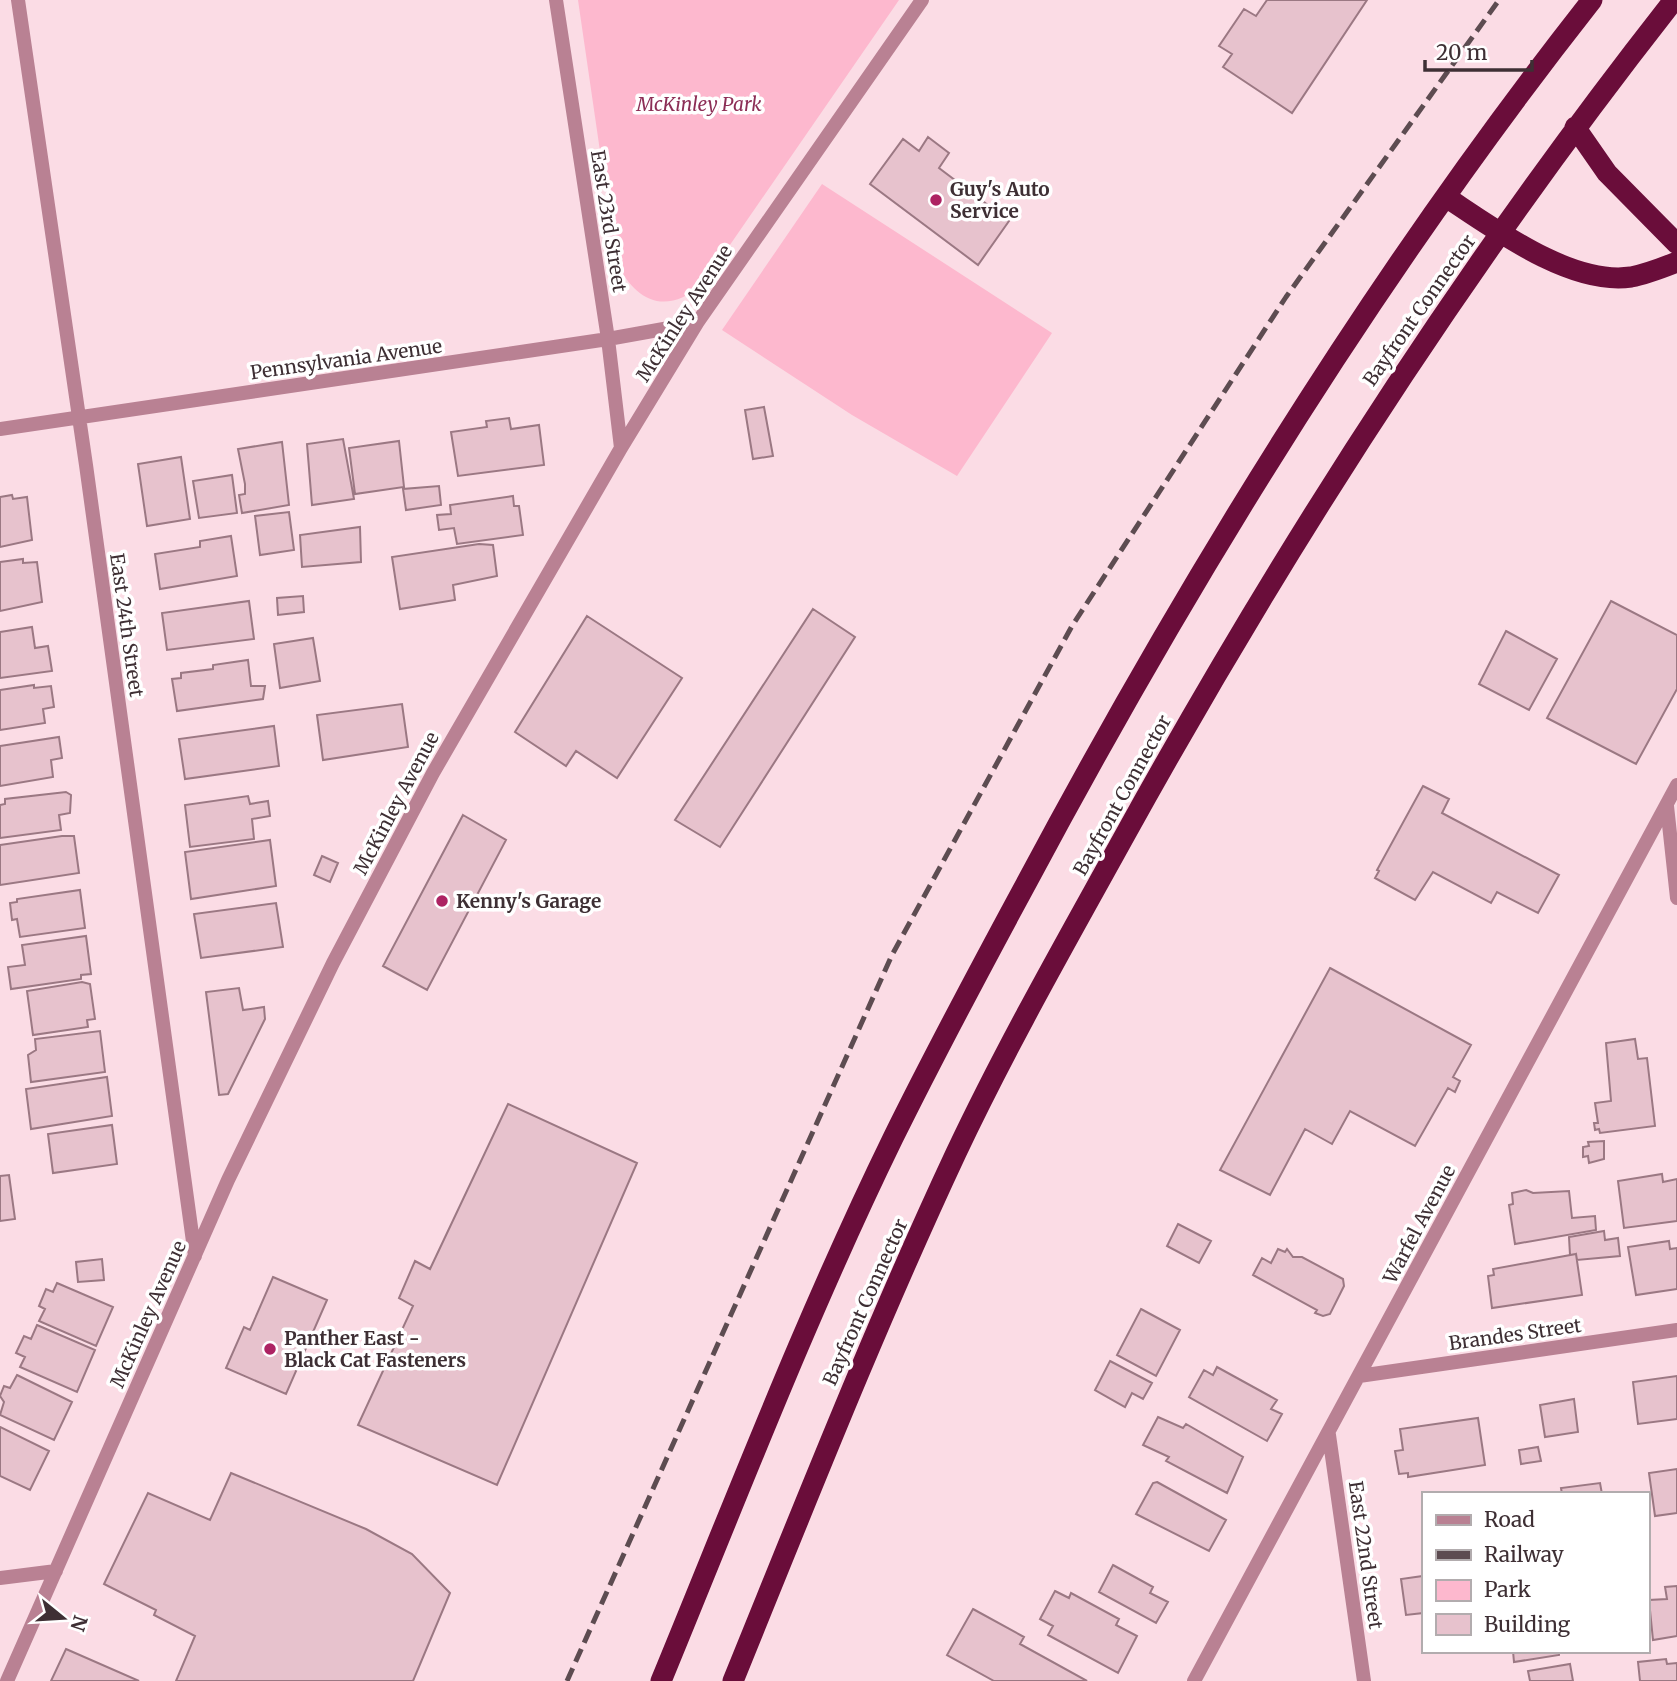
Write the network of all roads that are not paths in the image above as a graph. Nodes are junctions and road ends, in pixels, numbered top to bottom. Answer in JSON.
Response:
{"nodes":[{"id":1,"x":18,"y":0,"type":"edge"},
{"id":2,"x":556,"y":0,"type":"edge"},
{"id":3,"x":922,"y":0,"type":"edge"},
{"id":4,"x":1592,"y":0,"type":"edge"},
{"id":5,"x":1674,"y":0,"type":"edge"},
{"id":6,"x":1575,"y":127,"type":"junction"},
{"id":7,"x":1446,"y":197,"type":"junction"},
{"id":8,"x":1500,"y":232,"type":"junction"},
{"id":9,"x":1677,"y":244,"type":"edge"},
{"id":10,"x":1677,"y":262,"type":"edge"},
{"id":11,"x":697,"y":323,"type":"junction"},
{"id":12,"x":608,"y":340,"type":"junction"},
{"id":13,"x":79,"y":418,"type":"junction"},
{"id":14,"x":0,"y":429,"type":"edge"},
{"id":15,"x":621,"y":448,"type":"junction"},
{"id":16,"x":1677,"y":785,"type":"edge"},
{"id":17,"x":1667,"y":804,"type":"junction"},
{"id":18,"x":1677,"y":898,"type":"edge"},
{"id":19,"x":195,"y":1256,"type":"junction"},
{"id":20,"x":1677,"y":1331,"type":"edge"},
{"id":21,"x":1359,"y":1376,"type":"junction"},
{"id":22,"x":1329,"y":1435,"type":"junction"},
{"id":23,"x":55,"y":1571,"type":"junction"},
{"id":24,"x":0,"y":1578,"type":"edge"},
{"id":25,"x":7,"y":1681,"type":"edge"},
{"id":26,"x":661,"y":1681,"type":"edge"},
{"id":27,"x":733,"y":1681,"type":"edge"},
{"id":28,"x":1194,"y":1681,"type":"edge"},
{"id":29,"x":1364,"y":1681,"type":"edge"}],
"edges":[{"from":1,"to":13,"type":"street","name":"East 24th Street"},
{"from":2,"to":12,"type":"street","name":"East 23rd Street"},
{"from":3,"to":11,"type":"street","name":"McKinley Avenue"},
{"from":4,"to":7,"type":"highway"},
{"from":5,"to":6,"type":"highway","name":"Bayfront Connector"},
{"from":6,"to":8,"type":"highway","name":"Bayfront Connector"},
{"from":6,"to":9,"type":"highway"},
{"from":7,"to":8,"type":"highway"},
{"from":7,"to":26,"type":"highway"},
{"from":8,"to":10,"type":"highway"},
{"from":8,"to":27,"type":"highway","name":"Bayfront Connector"},
{"from":11,"to":12,"type":"street","name":"Pennsylvania Avenue"},
{"from":11,"to":15,"type":"street","name":"McKinley Avenue"},
{"from":12,"to":13,"type":"street","name":"Pennsylvania Avenue"},
{"from":12,"to":15,"type":"street","name":"East 23rd Street"},
{"from":13,"to":14,"type":"street","name":"Pennsylvania Avenue"},
{"from":13,"to":19,"type":"street","name":"East 24th Street"},
{"from":15,"to":19,"type":"street","name":"McKinley Avenue"},
{"from":16,"to":17,"type":"street","name":"Warfel Avenue"},
{"from":17,"to":18,"type":"street"},
{"from":17,"to":21,"type":"street","name":"Warfel Avenue"},
{"from":19,"to":23,"type":"street","name":"McKinley Avenue"},
{"from":20,"to":21,"type":"street","name":"Brandes Street"},
{"from":21,"to":22,"type":"street","name":"Warfel Avenue"},
{"from":22,"to":28,"type":"street","name":"Warfel Avenue"},
{"from":22,"to":29,"type":"street","name":"East 22nd Street"},
{"from":23,"to":24,"type":"street"},
{"from":23,"to":25,"type":"street","name":"McKinley Avenue"}]}
